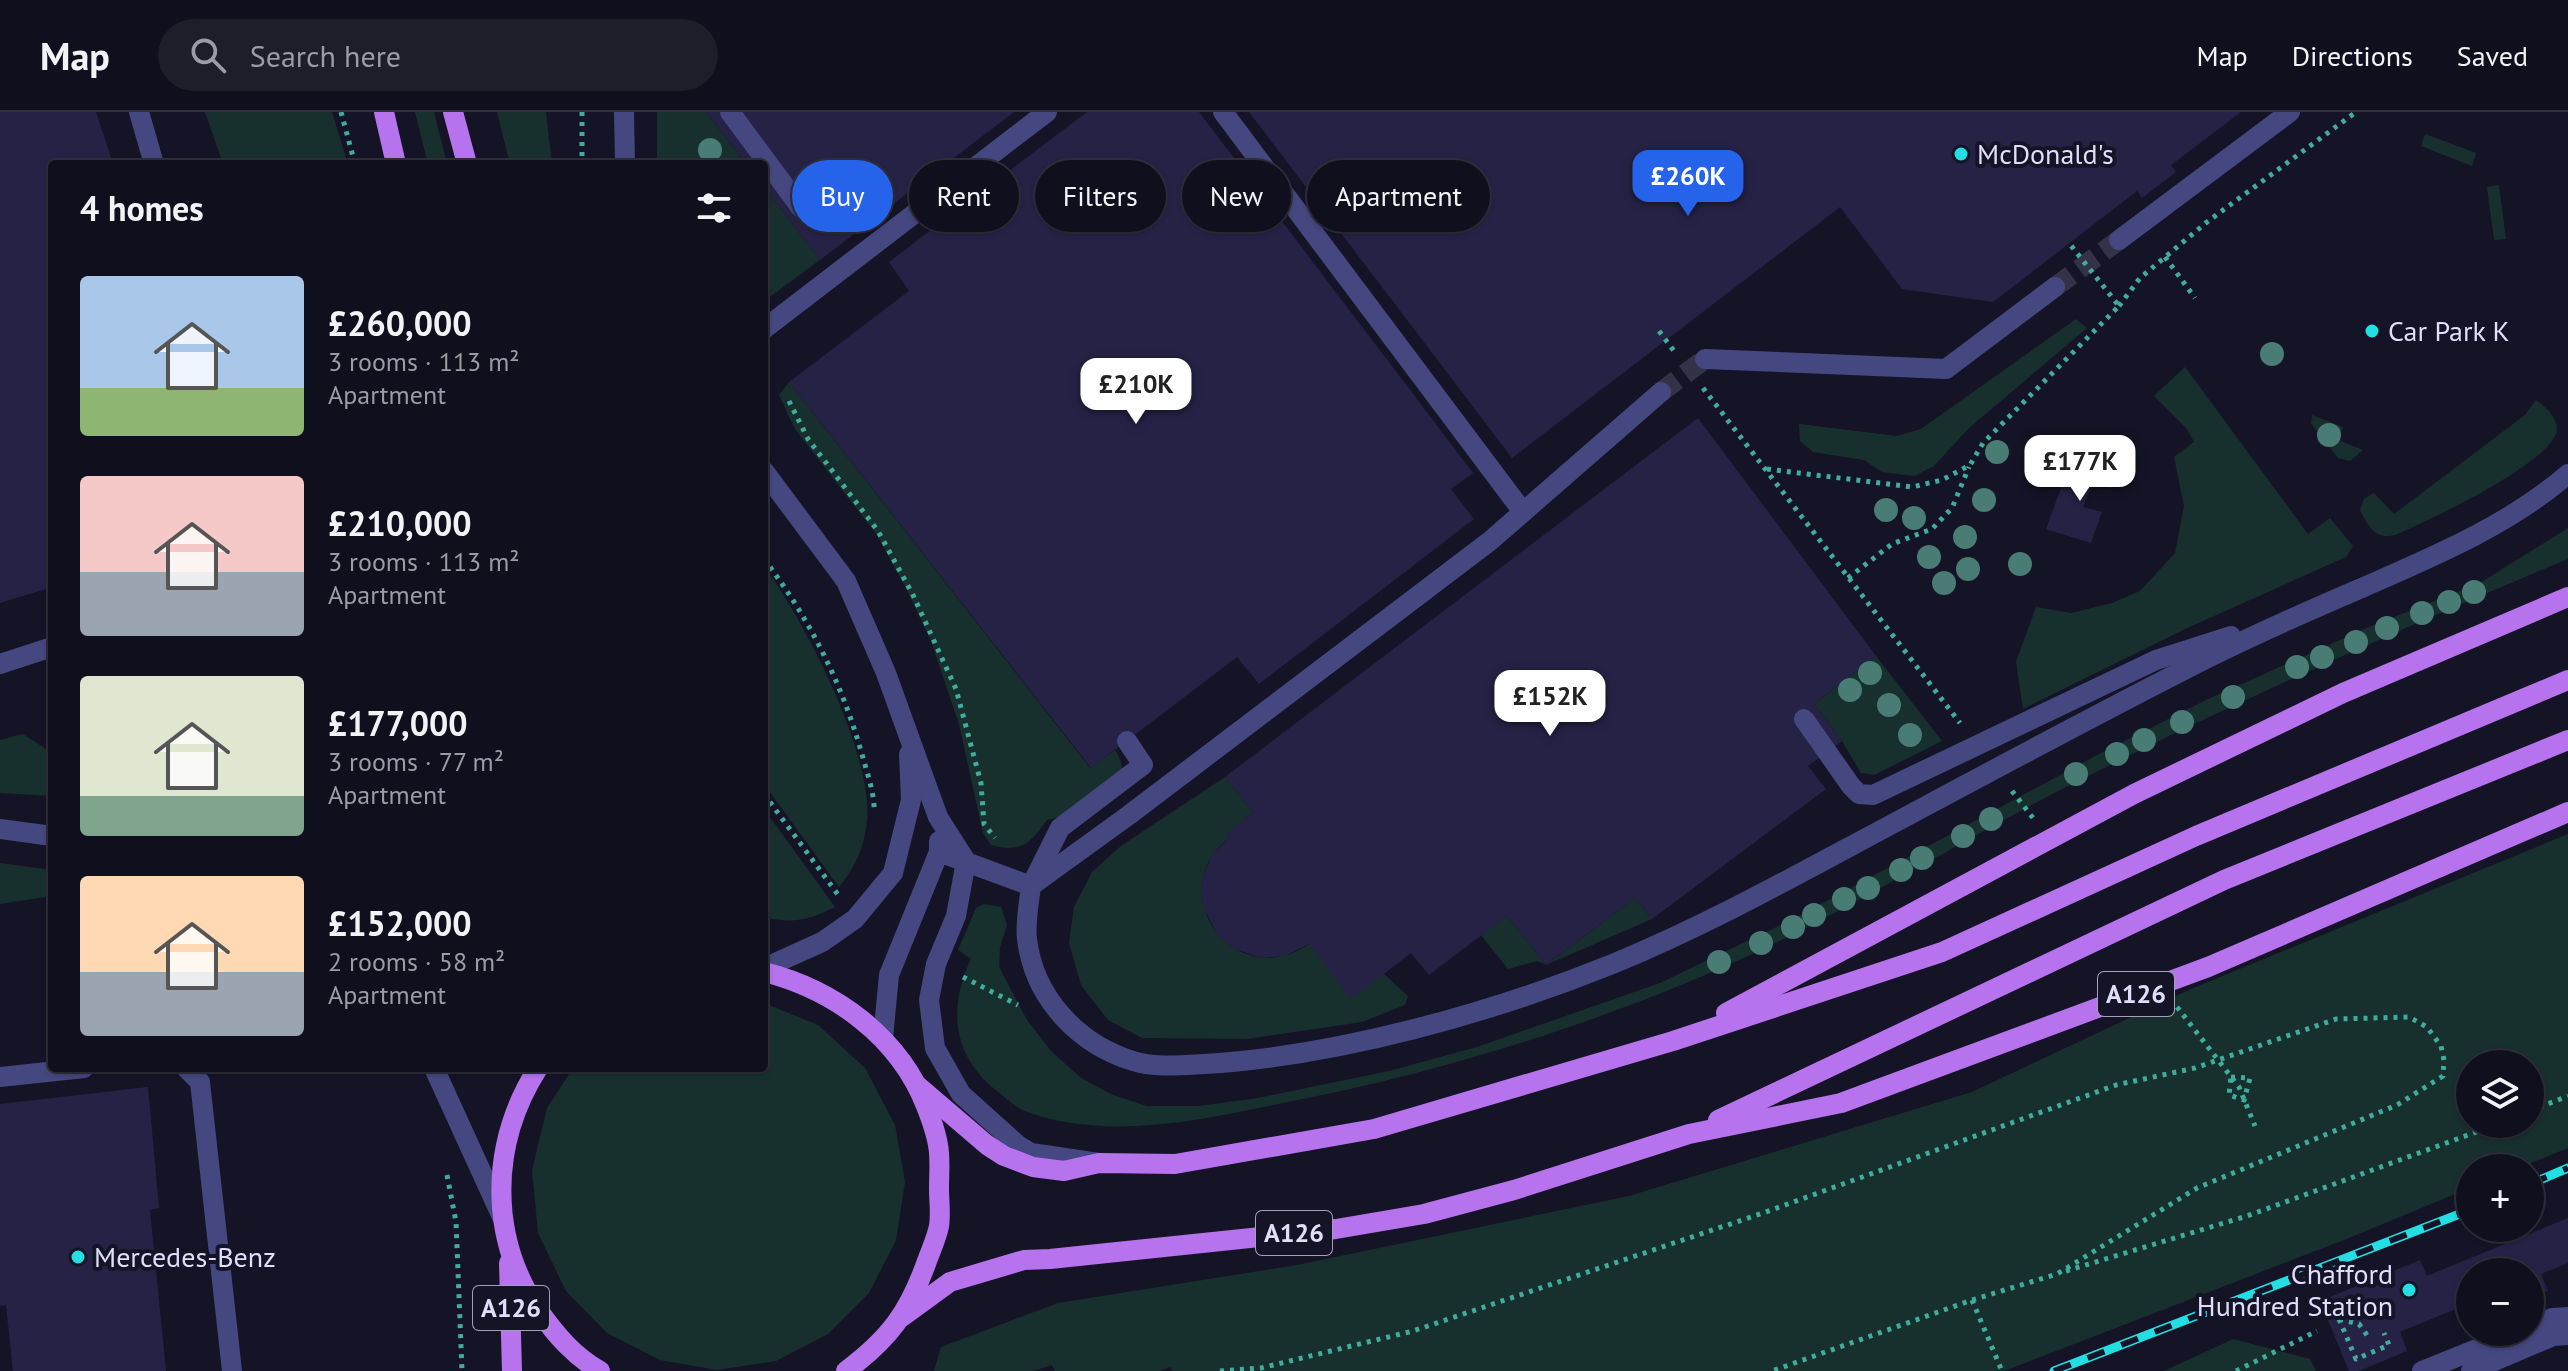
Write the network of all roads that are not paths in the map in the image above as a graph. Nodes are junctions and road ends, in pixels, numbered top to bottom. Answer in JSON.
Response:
{"nodes":[{"id":1,"x":139,"y":112,"type":"edge"},
{"id":2,"x":384,"y":112,"type":"edge"},
{"id":3,"x":453,"y":112,"type":"edge"},
{"id":4,"x":624,"y":112,"type":"edge"},
{"id":5,"x":730,"y":112,"type":"edge"},
{"id":6,"x":1047,"y":112,"type":"edge"},
{"id":7,"x":1223,"y":112,"type":"edge"},
{"id":8,"x":2290,"y":112,"type":"edge"},
{"id":9,"x":153,"y":160,"type":"edge"},
{"id":10,"x":395,"y":160,"type":"edge"},
{"id":11,"x":466,"y":160,"type":"edge"},
{"id":12,"x":625,"y":160,"type":"edge"},
{"id":13,"x":766,"y":160,"type":"edge"},
{"id":14,"x":768,"y":163,"type":"edge"},
{"id":15,"x":792,"y":196,"type":"edge"},
{"id":16,"x":2119,"y":240,"type":"tunnel mouth"},
{"id":17,"x":2055,"y":287,"type":"tunnel mouth"},
{"id":18,"x":768,"y":326,"type":"edge"},
{"id":19,"x":1705,"y":359,"type":"tunnel mouth"},
{"id":20,"x":1661,"y":392,"type":"tunnel mouth"},
{"id":21,"x":2568,"y":474,"type":"edge"},
{"id":22,"x":768,"y":476,"type":"edge"},
{"id":23,"x":1523,"y":512,"type":"junction"},
{"id":24,"x":2568,"y":597,"type":"edge"},
{"id":25,"x":2309,"y":611,"type":"junction"},
{"id":26,"x":48,"y":648,"type":"edge"},
{"id":27,"x":0,"y":664,"type":"edge"},
{"id":28,"x":2568,"y":680,"type":"edge"},
{"id":29,"x":1804,"y":719,"type":"dead end"},
{"id":30,"x":908,"y":734,"type":"junction"},
{"id":31,"x":2568,"y":740,"type":"edge"},
{"id":32,"x":1127,"y":741,"type":"dead end"},
{"id":33,"x":2568,"y":812,"type":"edge"},
{"id":34,"x":938,"y":817,"type":"junction"},
{"id":35,"x":0,"y":829,"type":"edge"},
{"id":36,"x":48,"y":835,"type":"edge"},
{"id":37,"x":939,"y":852,"type":"junction"},
{"id":38,"x":966,"y":861,"type":"junction"},
{"id":39,"x":1031,"y":886,"type":"junction"},
{"id":40,"x":768,"y":968,"type":"edge"},
{"id":41,"x":768,"y":971,"type":"edge"},
{"id":42,"x":883,"y":1038,"type":"junction"},
{"id":43,"x":1673,"y":1041,"type":"junction"},
{"id":44,"x":48,"y":1072,"type":"edge"},
{"id":45,"x":190,"y":1072,"type":"edge"},
{"id":46,"x":436,"y":1072,"type":"edge"},
{"id":47,"x":535,"y":1072,"type":"edge"},
{"id":48,"x":0,"y":1077,"type":"edge"},
{"id":49,"x":918,"y":1086,"type":"junction"},
{"id":50,"x":1689,"y":1134,"type":"junction"},
{"id":51,"x":1099,"y":1163,"type":"junction"},
{"id":52,"x":502,"y":1217,"type":"junction"},
{"id":53,"x":508,"y":1245,"type":"junction"},
{"id":54,"x":902,"y":1317,"type":"junction"},
{"id":55,"x":2568,"y":1317,"type":"edge"},
{"id":56,"x":2544,"y":1321,"type":"edge"},
{"id":57,"x":2568,"y":1335,"type":"edge"},
{"id":58,"x":2484,"y":1346,"type":"edge"},
{"id":59,"x":857,"y":1368,"type":"edge"},
{"id":60,"x":232,"y":1371,"type":"edge"},
{"id":61,"x":512,"y":1371,"type":"edge"},
{"id":62,"x":600,"y":1371,"type":"edge"},
{"id":63,"x":2422,"y":1371,"type":"edge"},
{"id":64,"x":2471,"y":1371,"type":"edge"}],
"edges":[{"from":1,"to":9,"type":"street"},
{"from":2,"to":10,"type":"main road"},
{"from":3,"to":11,"type":"main road"},
{"from":4,"to":12,"type":"street"},
{"from":5,"to":13,"type":"street"},
{"from":6,"to":18,"type":"street"},
{"from":7,"to":23,"type":"street"},
{"from":8,"to":16,"type":"street"},
{"from":14,"to":15,"type":"street"},
{"from":17,"to":19,"type":"street"},
{"from":20,"to":23,"type":"street"},
{"from":21,"to":25,"type":"street"},
{"from":22,"to":30,"type":"street"},
{"from":23,"to":39,"type":"street"},
{"from":24,"to":43,"type":"main road"},
{"from":25,"to":29,"type":"street"},
{"from":25,"to":39,"type":"street"},
{"from":26,"to":27,"type":"street"},
{"from":28,"to":43,"type":"main road"},
{"from":30,"to":34,"type":"street"},
{"from":30,"to":40,"type":"street"},
{"from":31,"to":50,"type":"main road","number":"A126"},
{"from":32,"to":39,"type":"street"},
{"from":33,"to":50,"type":"main road","number":"A126"},
{"from":34,"to":37,"type":"street"},
{"from":34,"to":38,"type":"street"},
{"from":35,"to":36,"type":"street"},
{"from":37,"to":38,"type":"street"},
{"from":37,"to":42,"type":"street"},
{"from":38,"to":39,"type":"street"},
{"from":38,"to":51,"type":"street"},
{"from":41,"to":42,"type":"main road"},
{"from":42,"to":49,"type":"main road"},
{"from":43,"to":51,"type":"main road"},
{"from":44,"to":48,"type":"street"},
{"from":45,"to":60,"type":"street"},
{"from":46,"to":52,"type":"street"},
{"from":47,"to":52,"type":"main road"},
{"from":49,"to":51,"type":"main road"},
{"from":49,"to":54,"type":"main road"},
{"from":50,"to":54,"type":"main road","number":"A126"},
{"from":52,"to":53,"type":"main road"},
{"from":53,"to":61,"type":"main road","number":"A126"},
{"from":53,"to":62,"type":"main road"},
{"from":54,"to":59,"type":"main road"},
{"from":55,"to":56,"type":"street"},
{"from":57,"to":64,"type":"street"},
{"from":58,"to":63,"type":"street"}]}
